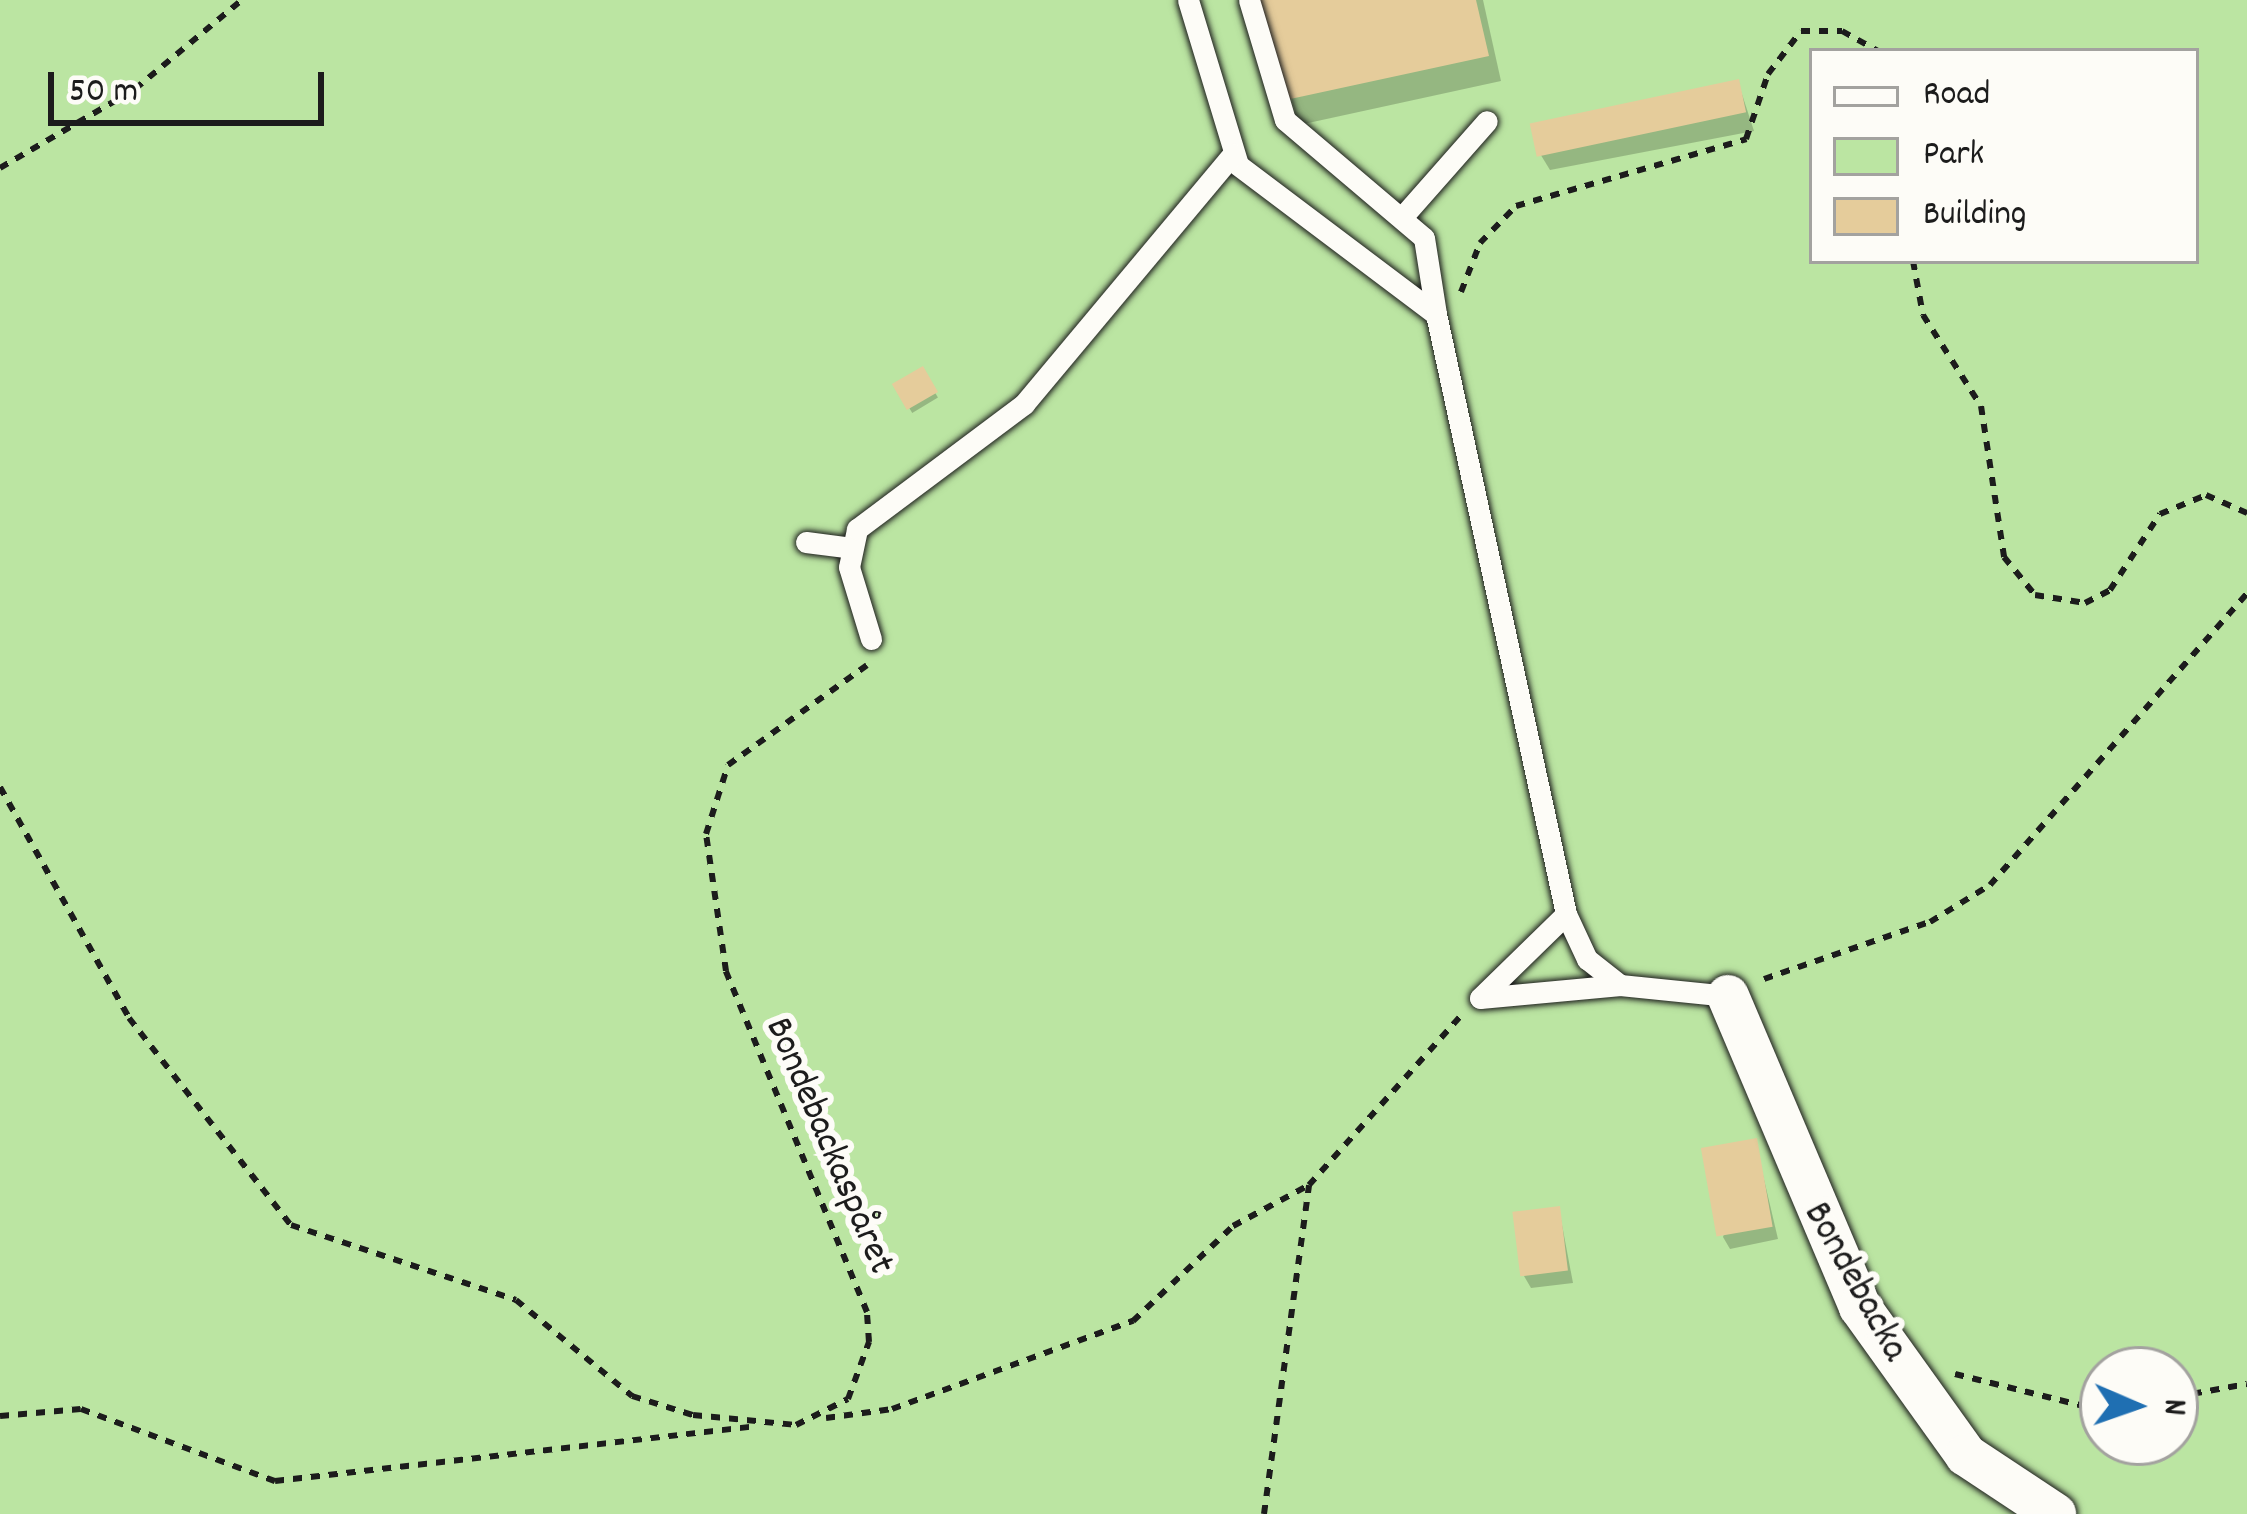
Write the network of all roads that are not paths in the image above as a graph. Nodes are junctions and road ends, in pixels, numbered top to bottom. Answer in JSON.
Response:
{"nodes":[{"id":1,"x":1188,"y":0,"type":"edge"},
{"id":2,"x":1249,"y":0,"type":"edge"},
{"id":3,"x":1487,"y":121,"type":"dead end"},
{"id":4,"x":1233,"y":154,"type":"junction"},
{"id":5,"x":1404,"y":215,"type":"junction"},
{"id":6,"x":1436,"y":314,"type":"junction"},
{"id":7,"x":806,"y":542,"type":"dead end"},
{"id":8,"x":852,"y":548,"type":"junction"},
{"id":9,"x":871,"y":639,"type":"road end"},
{"id":10,"x":1566,"y":914,"type":"junction"},
{"id":11,"x":1620,"y":985,"type":"junction"},
{"id":12,"x":1728,"y":996,"type":"joint"},
{"id":13,"x":2055,"y":1514,"type":"edge"}],
"edges":[{"from":1,"to":4,"type":"lane"},
{"from":2,"to":5,"type":"lane"},
{"from":3,"to":5,"type":"lane"},
{"from":4,"to":6,"type":"lane"},
{"from":4,"to":8,"type":"lane"},
{"from":5,"to":6,"type":"lane"},
{"from":6,"to":10,"type":"lane"},
{"from":7,"to":8,"type":"lane"},
{"from":8,"to":9,"type":"lane"},
{"from":10,"to":11,"type":"lane"},
{"from":10,"to":11,"type":"lane"},
{"from":11,"to":12,"type":"lane"},
{"from":12,"to":13,"type":"street","name":"Bondebacka"}]}
